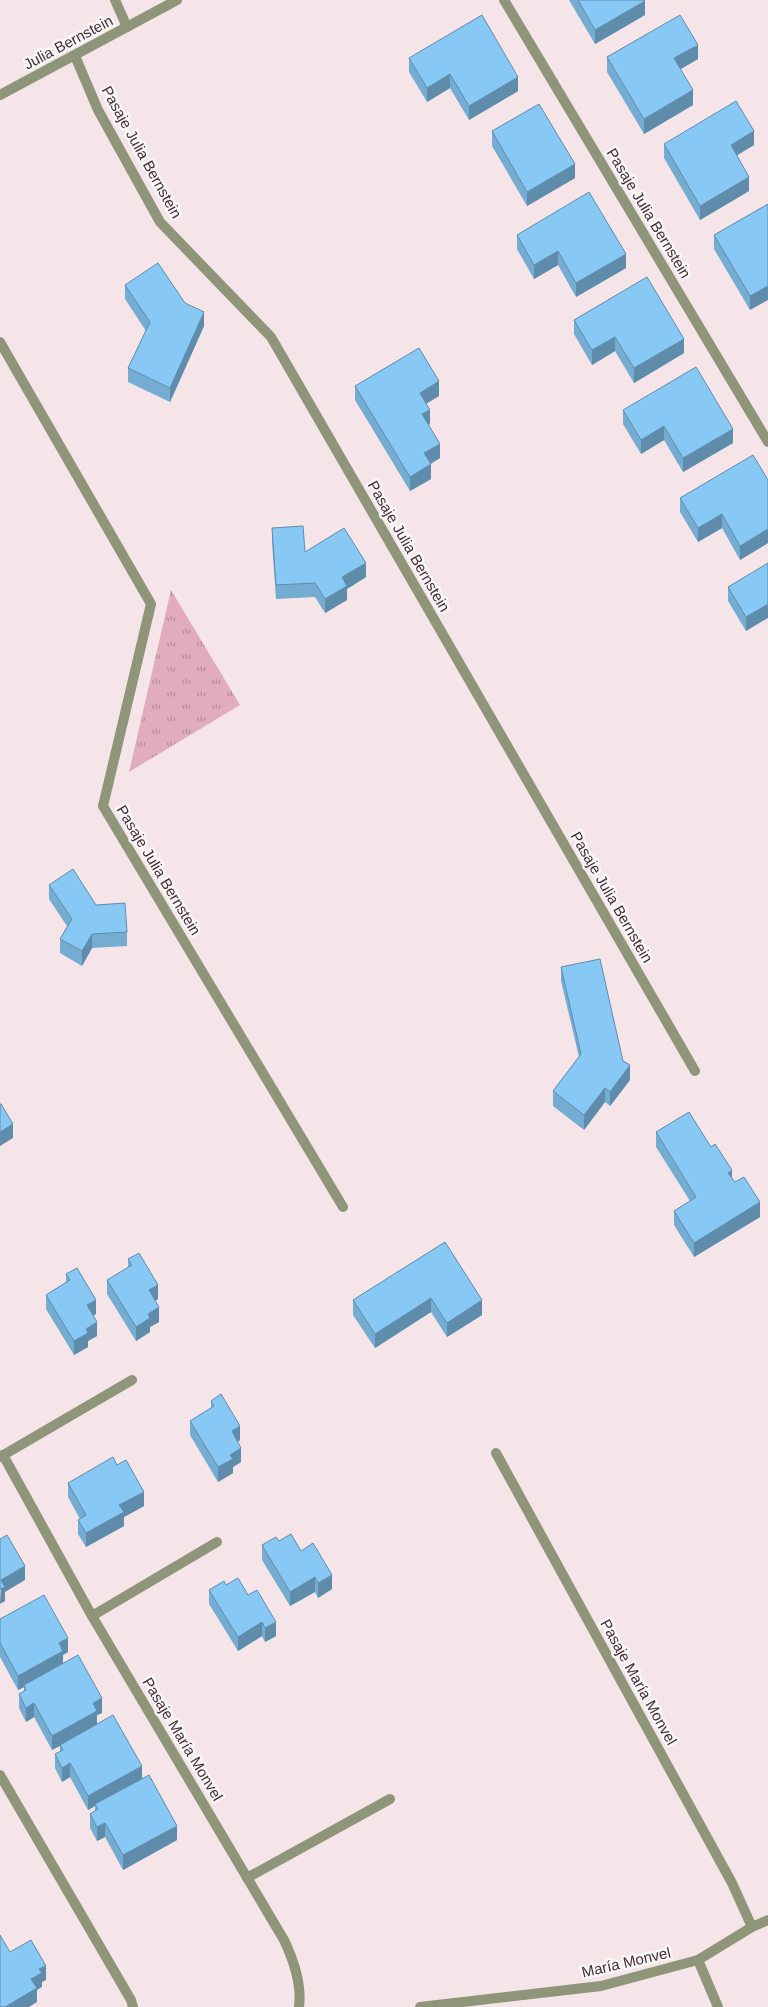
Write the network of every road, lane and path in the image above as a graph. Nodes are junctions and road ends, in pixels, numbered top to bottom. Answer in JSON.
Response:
{"nodes":[{"id":1,"x":116,"y":0,"type":"edge"},
{"id":2,"x":177,"y":0,"type":"edge"},
{"id":3,"x":504,"y":0,"type":"edge"},
{"id":4,"x":127,"y":27,"type":"junction"},
{"id":5,"x":75,"y":56,"type":"junction"},
{"id":6,"x":0,"y":95,"type":"edge"},
{"id":7,"x":0,"y":342,"type":"edge"},
{"id":8,"x":768,"y":442,"type":"edge"},
{"id":9,"x":695,"y":1072,"type":"dead end"},
{"id":10,"x":343,"y":1207,"type":"dead end"},
{"id":11,"x":132,"y":1380,"type":"dead end"},
{"id":12,"x":496,"y":1453,"type":"dead end"},
{"id":13,"x":2,"y":1456,"type":"edge"},
{"id":14,"x":217,"y":1542,"type":"dead end"},
{"id":15,"x":92,"y":1616,"type":"junction"},
{"id":16,"x":0,"y":1775,"type":"edge"},
{"id":17,"x":390,"y":1799,"type":"dead end"},
{"id":18,"x":247,"y":1878,"type":"junction"},
{"id":19,"x":768,"y":1920,"type":"edge"},
{"id":20,"x":752,"y":1927,"type":"junction"},
{"id":21,"x":698,"y":1960,"type":"junction"},
{"id":22,"x":133,"y":2007,"type":"edge"},
{"id":23,"x":299,"y":2007,"type":"edge"},
{"id":24,"x":420,"y":2007,"type":"edge"},
{"id":25,"x":718,"y":2007,"type":"edge"}],
"edges":[{"from":1,"to":4,"type":"street"},
{"from":2,"to":4,"type":"street","name":"Julia Bernstein"},
{"from":3,"to":8,"type":"street","name":"Pasaje Julia Bernstein"},
{"from":4,"to":5,"type":"street","name":"Julia Bernstein"},
{"from":5,"to":6,"type":"street","name":"Julia Bernstein"},
{"from":5,"to":9,"type":"street","name":"Pasaje Julia Bernstein"},
{"from":7,"to":10,"type":"street","name":"Pasaje Julia Bernstein"},
{"from":11,"to":13,"type":"street","name":"Pasaje María Monvel"},
{"from":12,"to":20,"type":"street","name":"Pasaje María Monvel"},
{"from":13,"to":15,"type":"street","name":"Pasaje María Monvel"},
{"from":14,"to":15,"type":"street"},
{"from":15,"to":18,"type":"street","name":"Pasaje María Monvel"},
{"from":16,"to":22,"type":"street"},
{"from":17,"to":18,"type":"street"},
{"from":18,"to":23,"type":"street","name":"Pasaje María Monvel"},
{"from":19,"to":20,"type":"street","name":"María Monvel"},
{"from":20,"to":21,"type":"street","name":"María Monvel"},
{"from":21,"to":24,"type":"street","name":"María Monvel"},
{"from":21,"to":25,"type":"street"}]}
